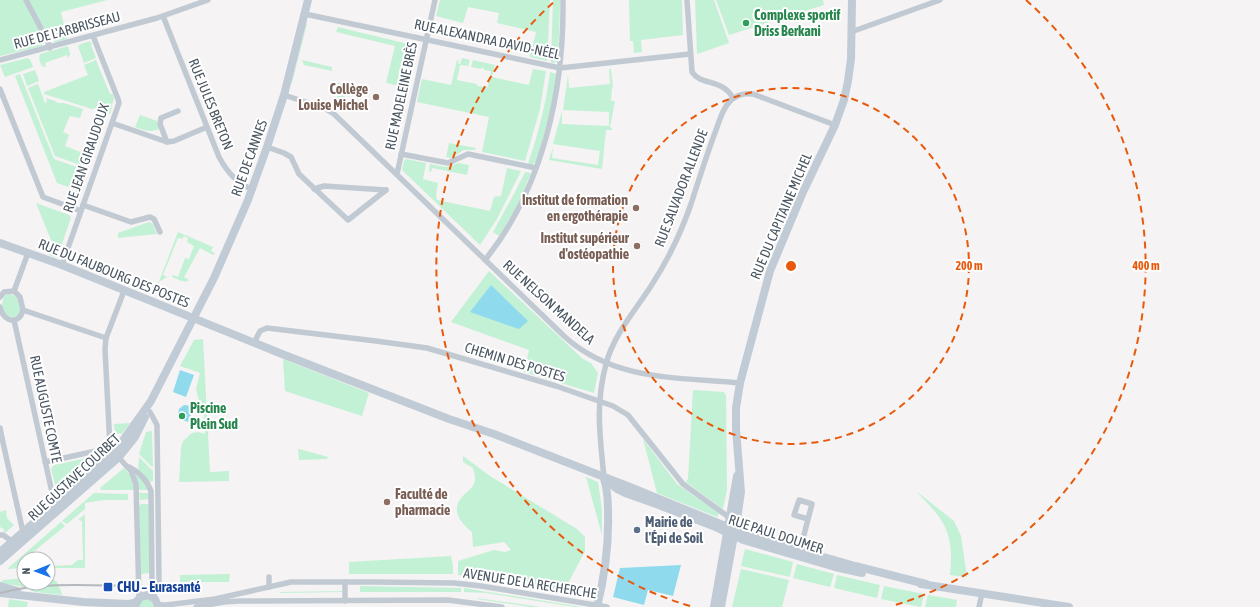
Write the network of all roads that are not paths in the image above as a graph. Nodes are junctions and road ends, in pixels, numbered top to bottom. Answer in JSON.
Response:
{"nodes":[{"id":1,"x":26,"y":0,"type":"edge"},
{"id":2,"x":208,"y":0,"type":"edge"},
{"id":3,"x":308,"y":0,"type":"edge"},
{"id":4,"x":435,"y":0,"type":"edge"},
{"id":5,"x":563,"y":0,"type":"edge"},
{"id":6,"x":688,"y":0,"type":"edge"},
{"id":7,"x":852,"y":0,"type":"edge"},
{"id":8,"x":940,"y":0,"type":"edge"},
{"id":9,"x":305,"y":14,"type":"junction"},
{"id":10,"x":163,"y":16,"type":"junction"},
{"id":11,"x":851,"y":32,"type":"junction"},
{"id":12,"x":93,"y":36,"type":"junction"},
{"id":13,"x":426,"y":39,"type":"junction"},
{"id":14,"x":50,"y":48,"type":"junction"},
{"id":15,"x":690,"y":54,"type":"junction"},
{"id":16,"x":0,"y":60,"type":"edge"},
{"id":17,"x":560,"y":68,"type":"junction"},
{"id":18,"x":0,"y":89,"type":"edge"},
{"id":19,"x":284,"y":95,"type":"junction"},
{"id":20,"x":733,"y":98,"type":"junction"},
{"id":21,"x":178,"y":111,"type":"dead end"},
{"id":22,"x":112,"y":123,"type":"junction"},
{"id":23,"x":835,"y":125,"type":"junction"},
{"id":24,"x":207,"y":127,"type":"junction"},
{"id":25,"x":167,"y":142,"type":"junction"},
{"id":26,"x":267,"y":147,"type":"junction"},
{"id":27,"x":401,"y":154,"type":"junction"},
{"id":28,"x":536,"y":168,"type":"junction"},
{"id":29,"x":397,"y":174,"type":"junction"},
{"id":30,"x":252,"y":189,"type":"junction"},
{"id":31,"x":314,"y":189,"type":"junction"},
{"id":32,"x":82,"y":208,"type":"junction"},
{"id":33,"x":160,"y":232,"type":"dead end"},
{"id":34,"x":0,"y":243,"type":"edge"},
{"id":35,"x":28,"y":253,"type":"junction"},
{"id":36,"x":485,"y":260,"type":"junction"},
{"id":37,"x":62,"y":265,"type":"junction"},
{"id":38,"x":14,"y":291,"type":"junction"},
{"id":39,"x":124,"y":291,"type":"junction"},
{"id":40,"x":0,"y":296,"type":"edge"},
{"id":41,"x":0,"y":307,"type":"edge"},
{"id":42,"x":23,"y":310,"type":"junction"},
{"id":43,"x":194,"y":318,"type":"junction"},
{"id":44,"x":2,"y":319,"type":"edge"},
{"id":45,"x":14,"y":320,"type":"junction"},
{"id":46,"x":106,"y":338,"type":"junction"},
{"id":47,"x":254,"y":343,"type":"junction"},
{"id":48,"x":606,"y":364,"type":"junction"},
{"id":49,"x":740,"y":383,"type":"junction"},
{"id":50,"x":599,"y":401,"type":"junction"},
{"id":51,"x":150,"y":412,"type":"dead end"},
{"id":52,"x":0,"y":428,"type":"edge"},
{"id":53,"x":1,"y":438,"type":"edge"},
{"id":54,"x":114,"y":453,"type":"junction"},
{"id":55,"x":738,"y":460,"type":"junction"},
{"id":56,"x":45,"y":462,"type":"junction"},
{"id":57,"x":125,"y":464,"type":"junction"},
{"id":58,"x":604,"y":478,"type":"junction"},
{"id":59,"x":59,"y":501,"type":"junction"},
{"id":60,"x":808,"y":519,"type":"dead end"},
{"id":61,"x":731,"y":528,"type":"junction"},
{"id":62,"x":24,"y":532,"type":"junction"},
{"id":63,"x":0,"y":535,"type":"edge"},
{"id":64,"x":13,"y":542,"type":"junction"},
{"id":65,"x":800,"y":550,"type":"junction"},
{"id":66,"x":0,"y":552,"type":"edge"},
{"id":67,"x":0,"y":560,"type":"edge"},
{"id":68,"x":269,"y":578,"type":"dead end"},
{"id":69,"x":159,"y":581,"type":"dead end"},
{"id":70,"x":345,"y":582,"type":"junction"},
{"id":71,"x":926,"y":584,"type":"junction"},
{"id":72,"x":0,"y":586,"type":"edge"},
{"id":73,"x":270,"y":587,"type":"junction"},
{"id":74,"x":0,"y":593,"type":"edge"},
{"id":75,"x":982,"y":593,"type":"junction"},
{"id":76,"x":37,"y":596,"type":"junction"},
{"id":77,"x":70,"y":601,"type":"junction"},
{"id":78,"x":345,"y":601,"type":"junction"},
{"id":79,"x":137,"y":602,"type":"edge"},
{"id":80,"x":157,"y":603,"type":"edge"},
{"id":81,"x":597,"y":606,"type":"edge"},
{"id":82,"x":103,"y":607,"type":"edge"},
{"id":83,"x":196,"y":607,"type":"edge"},
{"id":84,"x":502,"y":607,"type":"edge"},
{"id":85,"x":606,"y":607,"type":"edge"},
{"id":86,"x":714,"y":607,"type":"edge"},
{"id":87,"x":722,"y":607,"type":"edge"},
{"id":88,"x":979,"y":607,"type":"edge"},
{"id":89,"x":1069,"y":607,"type":"edge"}],
"edges":[{"from":1,"to":14,"type":"street"},
{"from":2,"to":10,"type":"street","name":"RUE DE L'ARBRISSEAU"},
{"from":3,"to":9,"type":"main road","name":"RUE DE CANNES"},
{"from":4,"to":13,"type":"street","name":"RUE MADELEINE BRÈS"},
{"from":5,"to":17,"type":"street"},
{"from":6,"to":15,"type":"street"},
{"from":7,"to":11,"type":"main road","name":"RUE DU CAPITAINE MICHEL"},
{"from":8,"to":11,"type":"street"},
{"from":9,"to":13,"type":"street","name":"RUE ALEXANDRA DAVID-NÉEL"},
{"from":9,"to":19,"type":"main road","name":"RUE DE CANNES"},
{"from":10,"to":12,"type":"street","name":"RUE DE L'ARBRISSEAU"},
{"from":10,"to":24,"type":"street","name":"RUE JULES BRETON"},
{"from":11,"to":23,"type":"main road","name":"RUE DU CAPITAINE MICHEL"},
{"from":12,"to":14,"type":"street","name":"RUE DE L'ARBRISSEAU"},
{"from":12,"to":22,"type":"street","name":"RUE JEAN GIRAUDOUX"},
{"from":13,"to":17,"type":"street","name":"RUE ALEXANDRA DAVID-NÉEL"},
{"from":13,"to":27,"type":"street","name":"RUE MADELEINE BRÈS"},
{"from":14,"to":16,"type":"street","name":"RUE DE L'ARBRISSEAU"},
{"from":15,"to":17,"type":"street","name":"RUE ALEXANDRA DAVID-NÉEL"},
{"from":15,"to":20,"type":"street"},
{"from":17,"to":28,"type":"street"},
{"from":18,"to":32,"type":"street"},
{"from":19,"to":26,"type":"main road","name":"RUE DE CANNES"},
{"from":19,"to":29,"type":"street","name":"RUE NELSON MANDELA"},
{"from":20,"to":23,"type":"street"},
{"from":20,"to":48,"type":"street","name":"RUE SALVADOR ALLENDE"},
{"from":21,"to":25,"type":"street"},
{"from":22,"to":25,"type":"street"},
{"from":22,"to":32,"type":"street","name":"RUE JEAN GIRAUDOUX"},
{"from":23,"to":49,"type":"main road","name":"RUE DU CAPITAINE MICHEL"},
{"from":24,"to":25,"type":"street"},
{"from":24,"to":30,"type":"street","name":"RUE JULES BRETON"},
{"from":26,"to":30,"type":"main road","name":"RUE DE CANNES"},
{"from":26,"to":31,"type":"street"},
{"from":27,"to":28,"type":"street"},
{"from":27,"to":29,"type":"street","name":"RUE MADELEINE BRÈS"},
{"from":28,"to":36,"type":"street"},
{"from":29,"to":36,"type":"street","name":"RUE NELSON MANDELA"},
{"from":30,"to":43,"type":"main road","name":"RUE DE CANNES"},
{"from":31,"to":31,"type":"street"},
{"from":32,"to":33,"type":"street"},
{"from":32,"to":37,"type":"street","name":"RUE JEAN GIRAUDOUX"},
{"from":34,"to":35,"type":"main road","name":"RUE DU FAUBOURG DES POSTES"},
{"from":35,"to":37,"type":"main road","name":"RUE DU FAUBOURG DES POSTES"},
{"from":35,"to":38,"type":"street"},
{"from":36,"to":48,"type":"street","name":"RUE NELSON MANDELA"},
{"from":37,"to":39,"type":"main road","name":"RUE DU FAUBOURG DES POSTES"},
{"from":38,"to":40,"type":"street"},
{"from":38,"to":42,"type":"street"},
{"from":39,"to":43,"type":"main road","name":"RUE DU FAUBOURG DES POSTES"},
{"from":39,"to":46,"type":"street"},
{"from":41,"to":44,"type":"street"},
{"from":42,"to":45,"type":"street"},
{"from":42,"to":46,"type":"street"},
{"from":43,"to":47,"type":"main road","name":"RUE DU FAUBOURG DES POSTES"},
{"from":43,"to":54,"type":"main road","name":"RUE GUSTAVE COURBET"},
{"from":44,"to":45,"type":"street"},
{"from":45,"to":56,"type":"street","name":"RUE AUGUSTE COMTE"},
{"from":46,"to":54,"type":"street"},
{"from":47,"to":50,"type":"street","name":"CHEMIN DES POSTES"},
{"from":47,"to":58,"type":"main road","name":"RUE PAUL DOUMER"},
{"from":48,"to":49,"type":"street","name":"RUE NELSON MANDELA"},
{"from":48,"to":50,"type":"street","name":"RUE SALVADOR ALLENDE"},
{"from":49,"to":55,"type":"main road","name":"RUE DU CAPITAINE MICHEL"},
{"from":50,"to":58,"type":"street","name":"RUE SALVADOR ALLENDE"},
{"from":50,"to":61,"type":"street","name":"CHEMIN DES POSTES"},
{"from":51,"to":69,"type":"street"},
{"from":52,"to":53,"type":"street"},
{"from":53,"to":62,"type":"street"},
{"from":54,"to":56,"type":"street","name":"RUE GUSTAVE COURBET"},
{"from":54,"to":57,"type":"street"},
{"from":54,"to":59,"type":"main road","name":"RUE GUSTAVE COURBET"},
{"from":54,"to":67,"type":"main road","name":"RUE GUSTAVE COURBET"},
{"from":55,"to":61,"type":"main road","name":"RUE DU CAPITAINE MICHEL"},
{"from":55,"to":61,"type":"main road","name":"RUE DU CAPITAINE MICHEL"},
{"from":56,"to":59,"type":"street","name":"RUE AUGUSTE COMTE"},
{"from":57,"to":79,"type":"street"},
{"from":57,"to":80,"type":"street"},
{"from":58,"to":61,"type":"main road","name":"RUE PAUL DOUMER"},
{"from":58,"to":81,"type":"main road"},
{"from":59,"to":62,"type":"main road","name":"RUE GUSTAVE COURBET"},
{"from":60,"to":65,"type":"street"},
{"from":61,"to":65,"type":"main road","name":"RUE PAUL DOUMER"},
{"from":61,"to":71,"type":"main road","name":"RUE PAUL DOUMER"},
{"from":61,"to":86,"type":"main road"},
{"from":61,"to":87,"type":"main road"},
{"from":62,"to":64,"type":"main road","name":"RUE GUSTAVE COURBET"},
{"from":63,"to":64,"type":"street"},
{"from":64,"to":66,"type":"main road","name":"RUE GUSTAVE COURBET"},
{"from":65,"to":71,"type":"main road","name":"RUE PAUL DOUMER"},
{"from":68,"to":73,"type":"street"},
{"from":70,"to":73,"type":"street","name":"AVENUE DE LA RECHERCHE"},
{"from":70,"to":78,"type":"street"},
{"from":70,"to":81,"type":"street","name":"AVENUE DE LA RECHERCHE"},
{"from":71,"to":75,"type":"main road","name":"RUE PAUL DOUMER"},
{"from":72,"to":76,"type":"main road"},
{"from":73,"to":80,"type":"street","name":"AVENUE DE LA RECHERCHE"},
{"from":74,"to":76,"type":"main road"},
{"from":75,"to":88,"type":"street"},
{"from":75,"to":89,"type":"main road","name":"RUE PAUL DOUMER"},
{"from":76,"to":77,"type":"main road"},
{"from":77,"to":79,"type":"main road"},
{"from":77,"to":82,"type":"main road"},
{"from":78,"to":83,"type":"street","name":"AVENUE DE LA RECHERCHE"},
{"from":78,"to":84,"type":"street","name":"AVENUE DE LA RECHERCHE"},
{"from":79,"to":80,"type":"main road"},
{"from":81,"to":85,"type":"street","name":"AVENUE DE LA RECHERCHE"}]}
